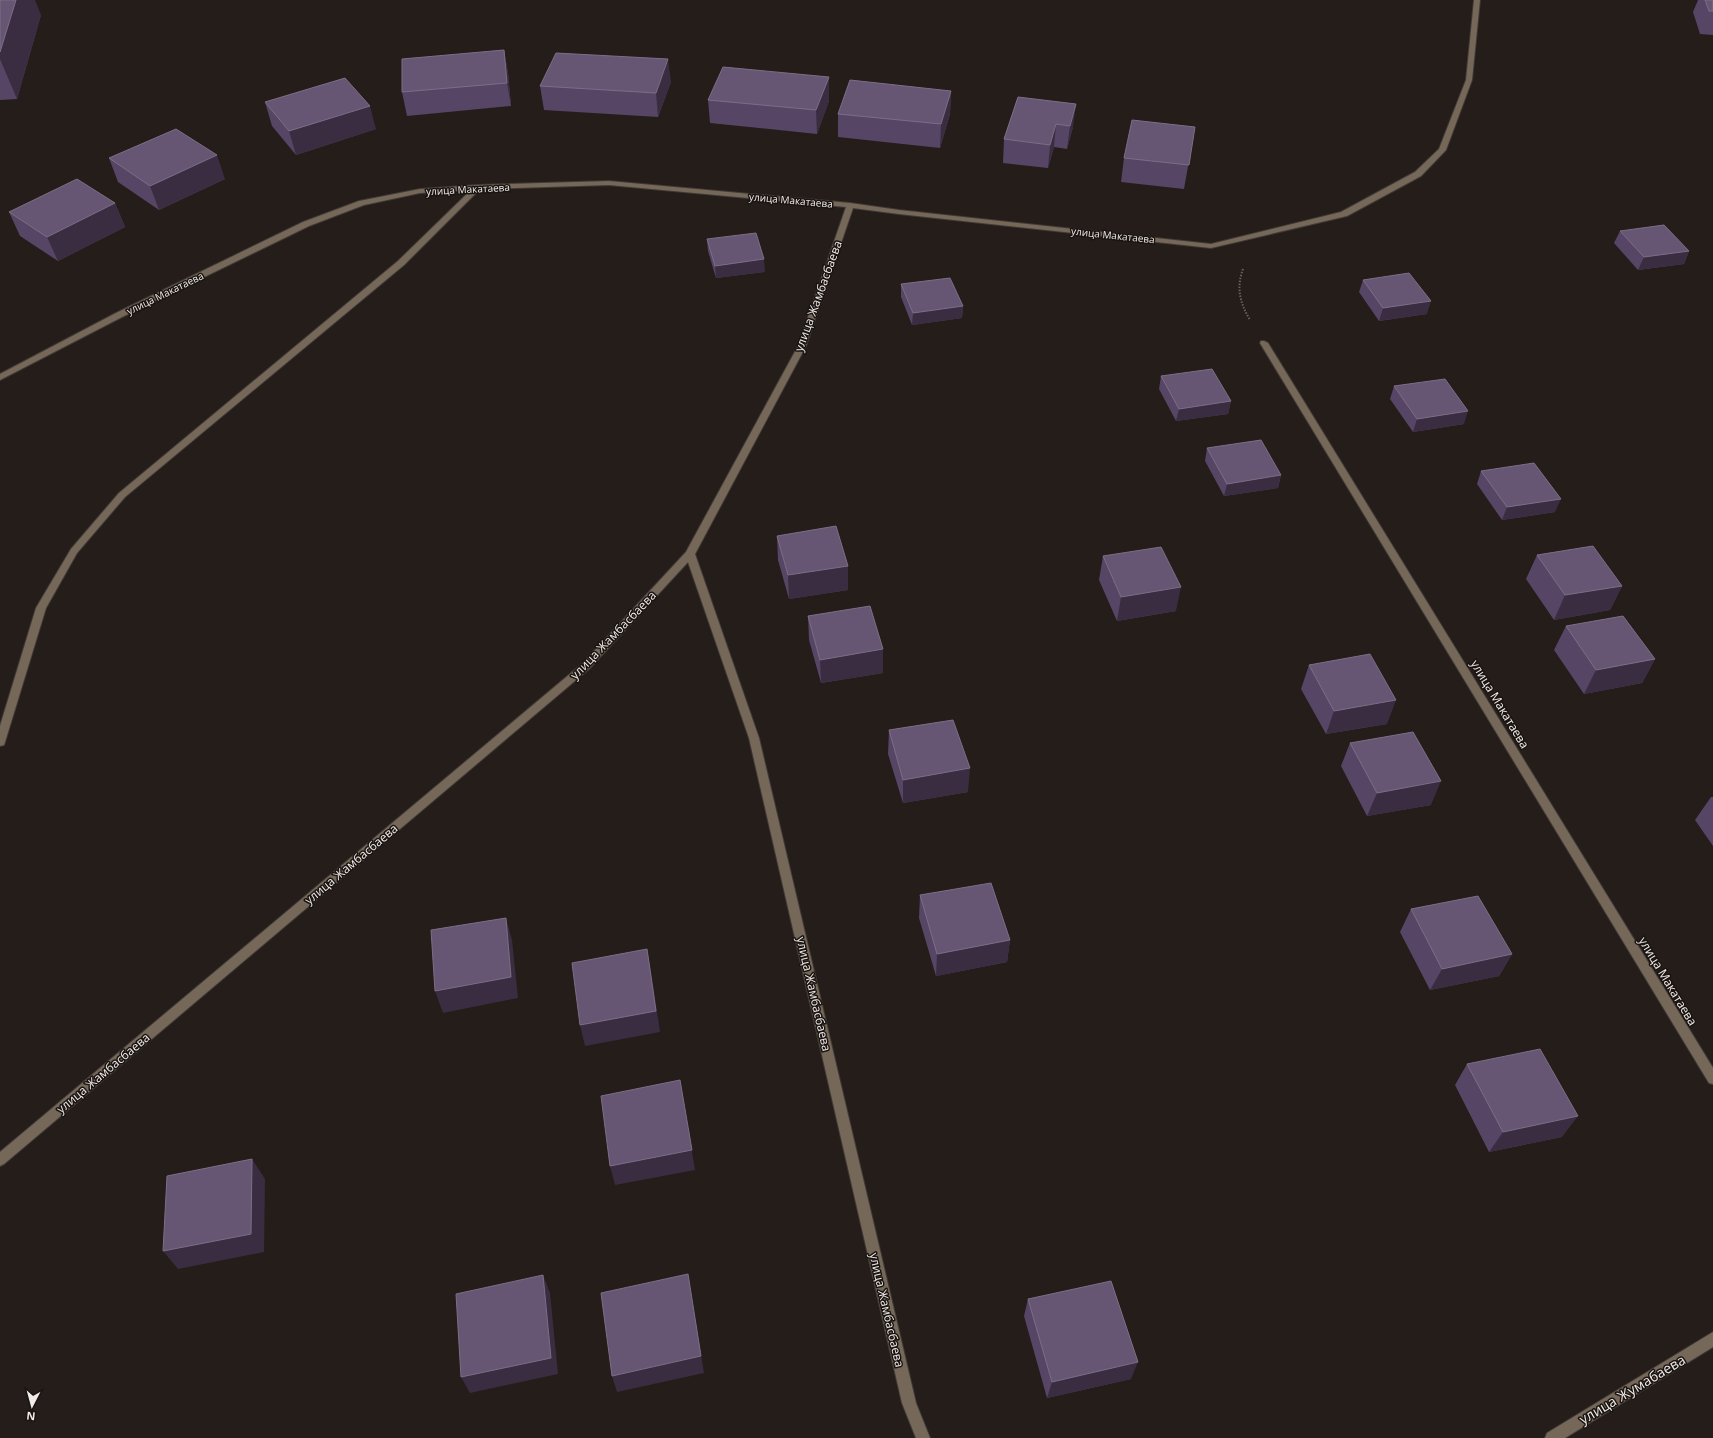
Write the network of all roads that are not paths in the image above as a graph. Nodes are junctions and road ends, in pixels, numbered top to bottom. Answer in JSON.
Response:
{"nodes":[{"id":1,"x":1477,"y":0,"type":"edge"},
{"id":2,"x":478,"y":187,"type":"junction"},
{"id":3,"x":850,"y":205,"type":"junction"},
{"id":4,"x":1264,"y":343,"type":"road end"},
{"id":5,"x":0,"y":377,"type":"edge"},
{"id":6,"x":690,"y":554,"type":"junction"},
{"id":7,"x":0,"y":742,"type":"edge"},
{"id":8,"x":1713,"y":1079,"type":"edge"},
{"id":9,"x":0,"y":1160,"type":"edge"},
{"id":10,"x":1713,"y":1339,"type":"edge"},
{"id":11,"x":922,"y":1438,"type":"edge"},
{"id":12,"x":1552,"y":1438,"type":"edge"}],
"edges":[{"from":1,"to":3,"type":"street","name":"улица Макатаева"},
{"from":2,"to":3,"type":"street","name":"улица Макатаева"},
{"from":2,"to":5,"type":"street","name":"улица Макатаева"},
{"from":2,"to":7,"type":"street"},
{"from":3,"to":6,"type":"street","name":"улица Жамбасбаева"},
{"from":4,"to":8,"type":"street","name":"улица Макатаева"},
{"from":6,"to":9,"type":"street","name":"улица Жамбасбаева"},
{"from":6,"to":11,"type":"street","name":"улица Жамбасбаева"},
{"from":10,"to":12,"type":"street","name":"улица Жумабаева"}]}
